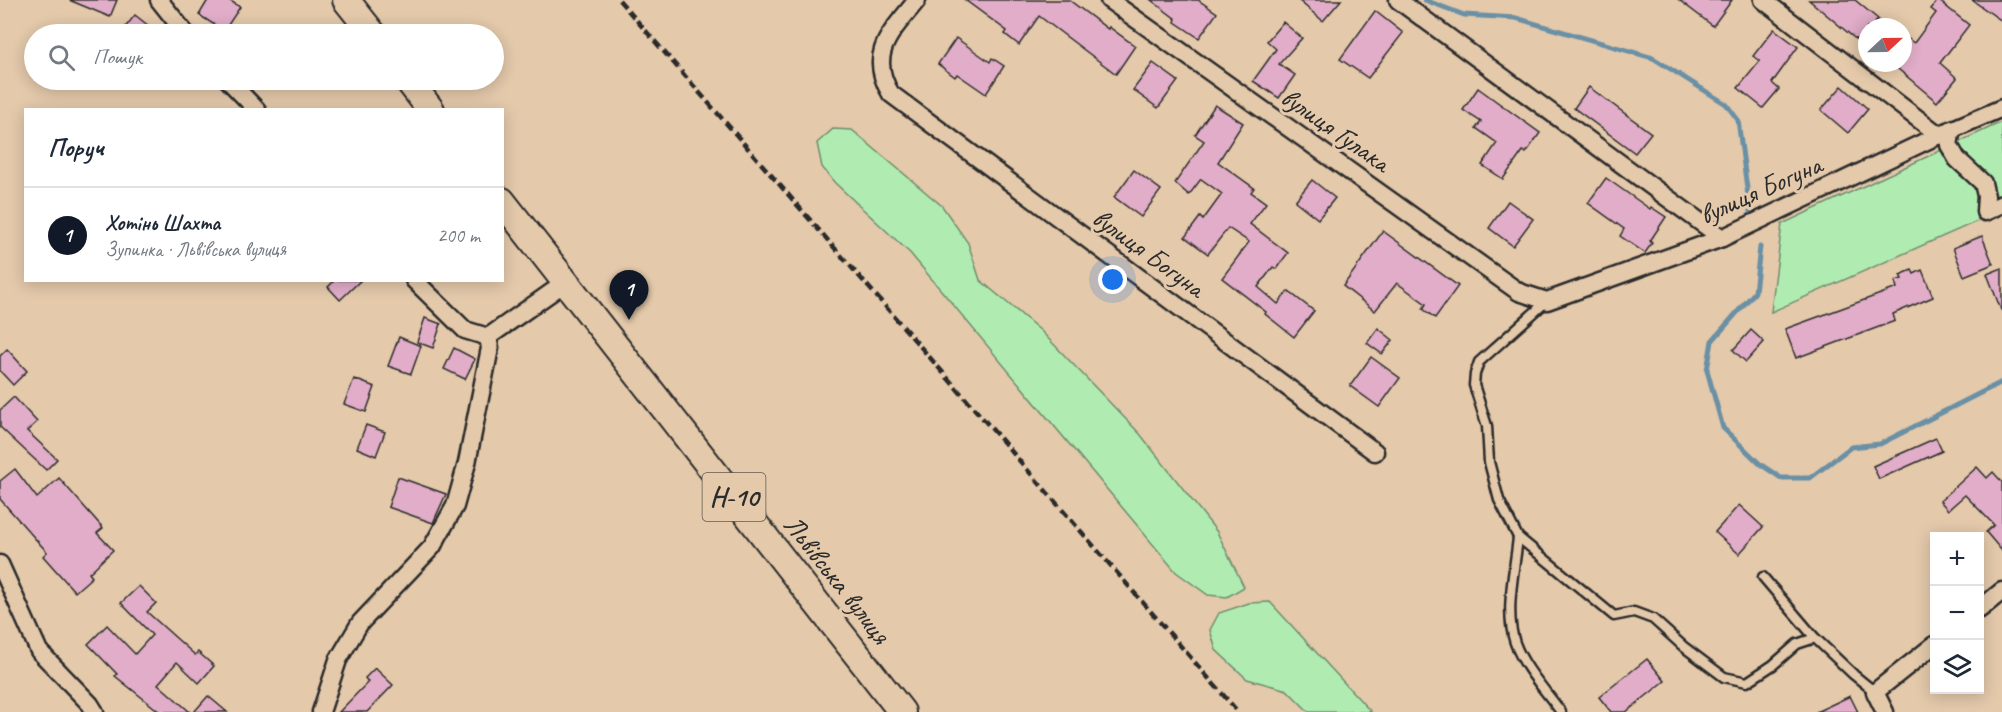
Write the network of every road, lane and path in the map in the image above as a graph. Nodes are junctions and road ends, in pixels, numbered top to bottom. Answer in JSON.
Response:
{"nodes":[{"id":1,"x":159,"y":0,"type":"edge"},
{"id":2,"x":346,"y":0,"type":"edge"},
{"id":3,"x":917,"y":0,"type":"edge"},
{"id":4,"x":1109,"y":0,"type":"edge"},
{"id":5,"x":1398,"y":0,"type":"edge"},
{"id":6,"x":1763,"y":0,"type":"edge"},
{"id":7,"x":178,"y":24,"type":"edge"},
{"id":8,"x":365,"y":24,"type":"edge"},
{"id":9,"x":238,"y":90,"type":"edge"},
{"id":10,"x":416,"y":90,"type":"edge"},
{"id":11,"x":255,"y":108,"type":"edge"},
{"id":12,"x":429,"y":108,"type":"edge"},
{"id":13,"x":2002,"y":108,"type":"edge"},
{"id":14,"x":1945,"y":132,"type":"junction"},
{"id":15,"x":504,"y":204,"type":"edge"},
{"id":16,"x":2002,"y":204,"type":"edge"},
{"id":17,"x":1722,"y":238,"type":"junction"},
{"id":18,"x":416,"y":282,"type":"edge"},
{"id":19,"x":566,"y":282,"type":"junction"},
{"id":20,"x":1541,"y":299,"type":"junction"},
{"id":21,"x":488,"y":337,"type":"junction"},
{"id":22,"x":1375,"y":452,"type":"dead end"},
{"id":23,"x":1518,"y":537,"type":"junction"},
{"id":24,"x":0,"y":564,"type":"edge"},
{"id":25,"x":1763,"y":577,"type":"dead end"},
{"id":26,"x":2002,"y":591,"type":"edge"},
{"id":27,"x":1984,"y":606,"type":"edge"},
{"id":28,"x":1815,"y":638,"type":"junction"},
{"id":29,"x":1930,"y":649,"type":"edge"},
{"id":30,"x":1875,"y":692,"type":"junction"},
{"id":31,"x":95,"y":712,"type":"edge"},
{"id":32,"x":321,"y":712,"type":"edge"},
{"id":33,"x":902,"y":712,"type":"edge"},
{"id":34,"x":1561,"y":712,"type":"edge"},
{"id":35,"x":1885,"y":712,"type":"edge"}],
"edges":[{"from":1,"to":7,"type":"street"},
{"from":2,"to":8,"type":"main road"},
{"from":3,"to":22,"type":"street","name":"вулиця Богуна"},
{"from":4,"to":20,"type":"street","name":"вулиця Гулака"},
{"from":5,"to":17,"type":"street"},
{"from":6,"to":14,"type":"street"},
{"from":9,"to":11,"type":"street"},
{"from":10,"to":12,"type":"main road"},
{"from":13,"to":14,"type":"street","name":"вулиця Богуна"},
{"from":14,"to":16,"type":"street"},
{"from":14,"to":17,"type":"street","name":"вулиця Богуна"},
{"from":15,"to":19,"type":"main road","name":"Львівська вулиця","number":"Н-10"},
{"from":17,"to":20,"type":"street","name":"вулиця Богуна"},
{"from":18,"to":21,"type":"street"},
{"from":19,"to":21,"type":"street"},
{"from":19,"to":33,"type":"main road","name":"Львівська вулиця","number":"Н-10"},
{"from":20,"to":23,"type":"lane"},
{"from":21,"to":32,"type":"street"},
{"from":23,"to":28,"type":"lane"},
{"from":23,"to":34,"type":"lane"},
{"from":24,"to":31,"type":"street"},
{"from":25,"to":28,"type":"lane"},
{"from":26,"to":27,"type":"street"},
{"from":28,"to":30,"type":"lane"},
{"from":29,"to":30,"type":"street"},
{"from":30,"to":35,"type":"street"}]}
